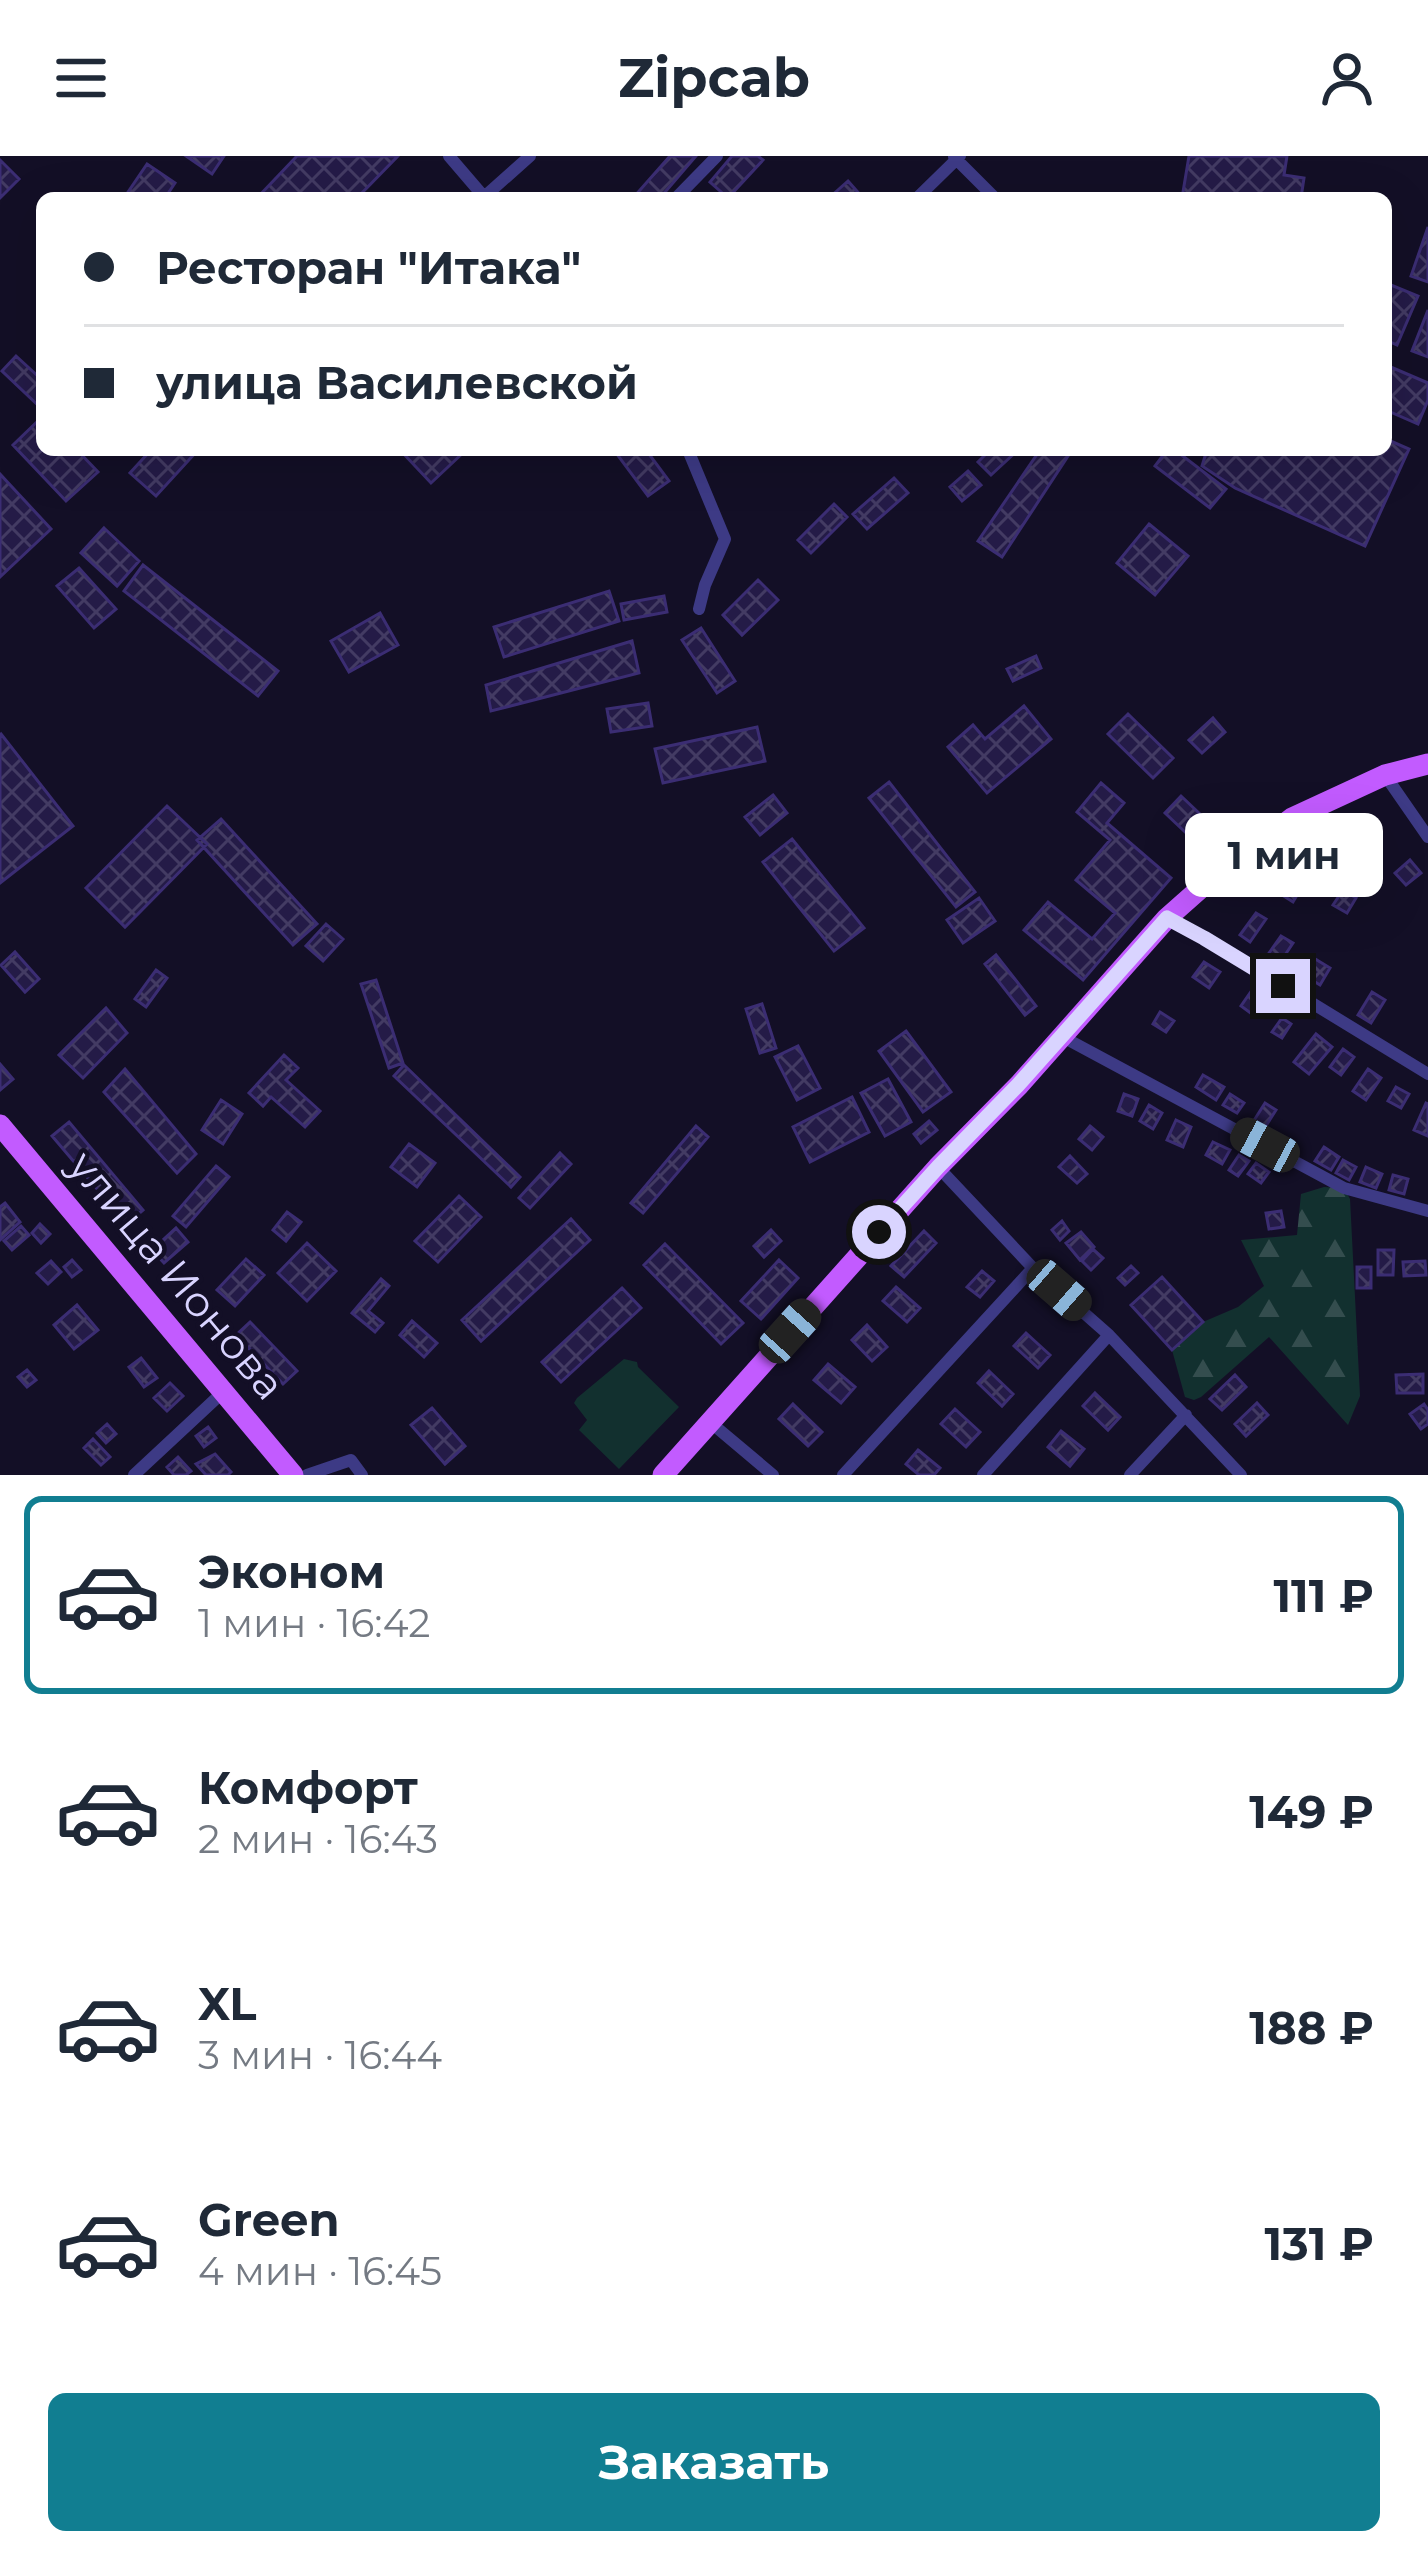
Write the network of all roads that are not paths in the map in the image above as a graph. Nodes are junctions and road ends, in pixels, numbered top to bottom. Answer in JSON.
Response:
{"nodes":[{"id":1,"x":449,"y":156,"type":"edge"},
{"id":2,"x":530,"y":156,"type":"edge"},
{"id":3,"x":717,"y":156,"type":"edge"},
{"id":4,"x":956,"y":158,"type":"edge"},
{"id":5,"x":480,"y":192,"type":"edge"},
{"id":6,"x":490,"y":192,"type":"edge"},
{"id":7,"x":682,"y":192,"type":"edge"},
{"id":8,"x":923,"y":192,"type":"edge"},
{"id":9,"x":989,"y":192,"type":"edge"},
{"id":10,"x":691,"y":456,"type":"edge"},
{"id":11,"x":699,"y":608,"type":"dead end"},
{"id":12,"x":1428,"y":764,"type":"edge"},
{"id":13,"x":1385,"y":776,"type":"junction"},
{"id":14,"x":1428,"y":837,"type":"edge"},
{"id":15,"x":1167,"y":918,"type":"junction"},
{"id":16,"x":1061,"y":1036,"type":"junction"},
{"id":17,"x":1428,"y":1073,"type":"edge"},
{"id":18,"x":0,"y":1125,"type":"edge"},
{"id":19,"x":938,"y":1167,"type":"junction"},
{"id":20,"x":1428,"y":1211,"type":"edge"},
{"id":21,"x":1033,"y":1268,"type":"junction"},
{"id":22,"x":1109,"y":1335,"type":"junction"},
{"id":23,"x":222,"y":1393,"type":"junction"},
{"id":24,"x":1186,"y":1415,"type":"junction"},
{"id":25,"x":710,"y":1422,"type":"junction"},
{"id":26,"x":134,"y":1475,"type":"edge"},
{"id":27,"x":293,"y":1475,"type":"edge"},
{"id":28,"x":307,"y":1475,"type":"edge"},
{"id":29,"x":362,"y":1475,"type":"edge"},
{"id":30,"x":663,"y":1475,"type":"edge"},
{"id":31,"x":773,"y":1475,"type":"edge"},
{"id":32,"x":843,"y":1475,"type":"edge"},
{"id":33,"x":983,"y":1475,"type":"edge"},
{"id":34,"x":1130,"y":1475,"type":"edge"},
{"id":35,"x":1241,"y":1475,"type":"edge"}],
"edges":[{"from":1,"to":5,"type":"street"},
{"from":2,"to":6,"type":"street"},
{"from":3,"to":7,"type":"street"},
{"from":4,"to":8,"type":"street"},
{"from":4,"to":9,"type":"street"},
{"from":10,"to":11,"type":"street"},
{"from":12,"to":13,"type":"main road"},
{"from":13,"to":14,"type":"street"},
{"from":13,"to":15,"type":"main road"},
{"from":15,"to":16,"type":"main road"},
{"from":15,"to":17,"type":"street"},
{"from":16,"to":19,"type":"main road"},
{"from":16,"to":20,"type":"street"},
{"from":18,"to":23,"type":"main road","name":"улица Ионова"},
{"from":19,"to":21,"type":"street"},
{"from":19,"to":25,"type":"main road"},
{"from":21,"to":22,"type":"street"},
{"from":21,"to":32,"type":"street"},
{"from":22,"to":24,"type":"street"},
{"from":22,"to":33,"type":"street"},
{"from":23,"to":26,"type":"street"},
{"from":23,"to":27,"type":"main road","name":"улица Ионова"},
{"from":24,"to":34,"type":"street"},
{"from":24,"to":35,"type":"street"},
{"from":25,"to":30,"type":"main road"},
{"from":25,"to":31,"type":"street"},
{"from":28,"to":29,"type":"street"}]}
